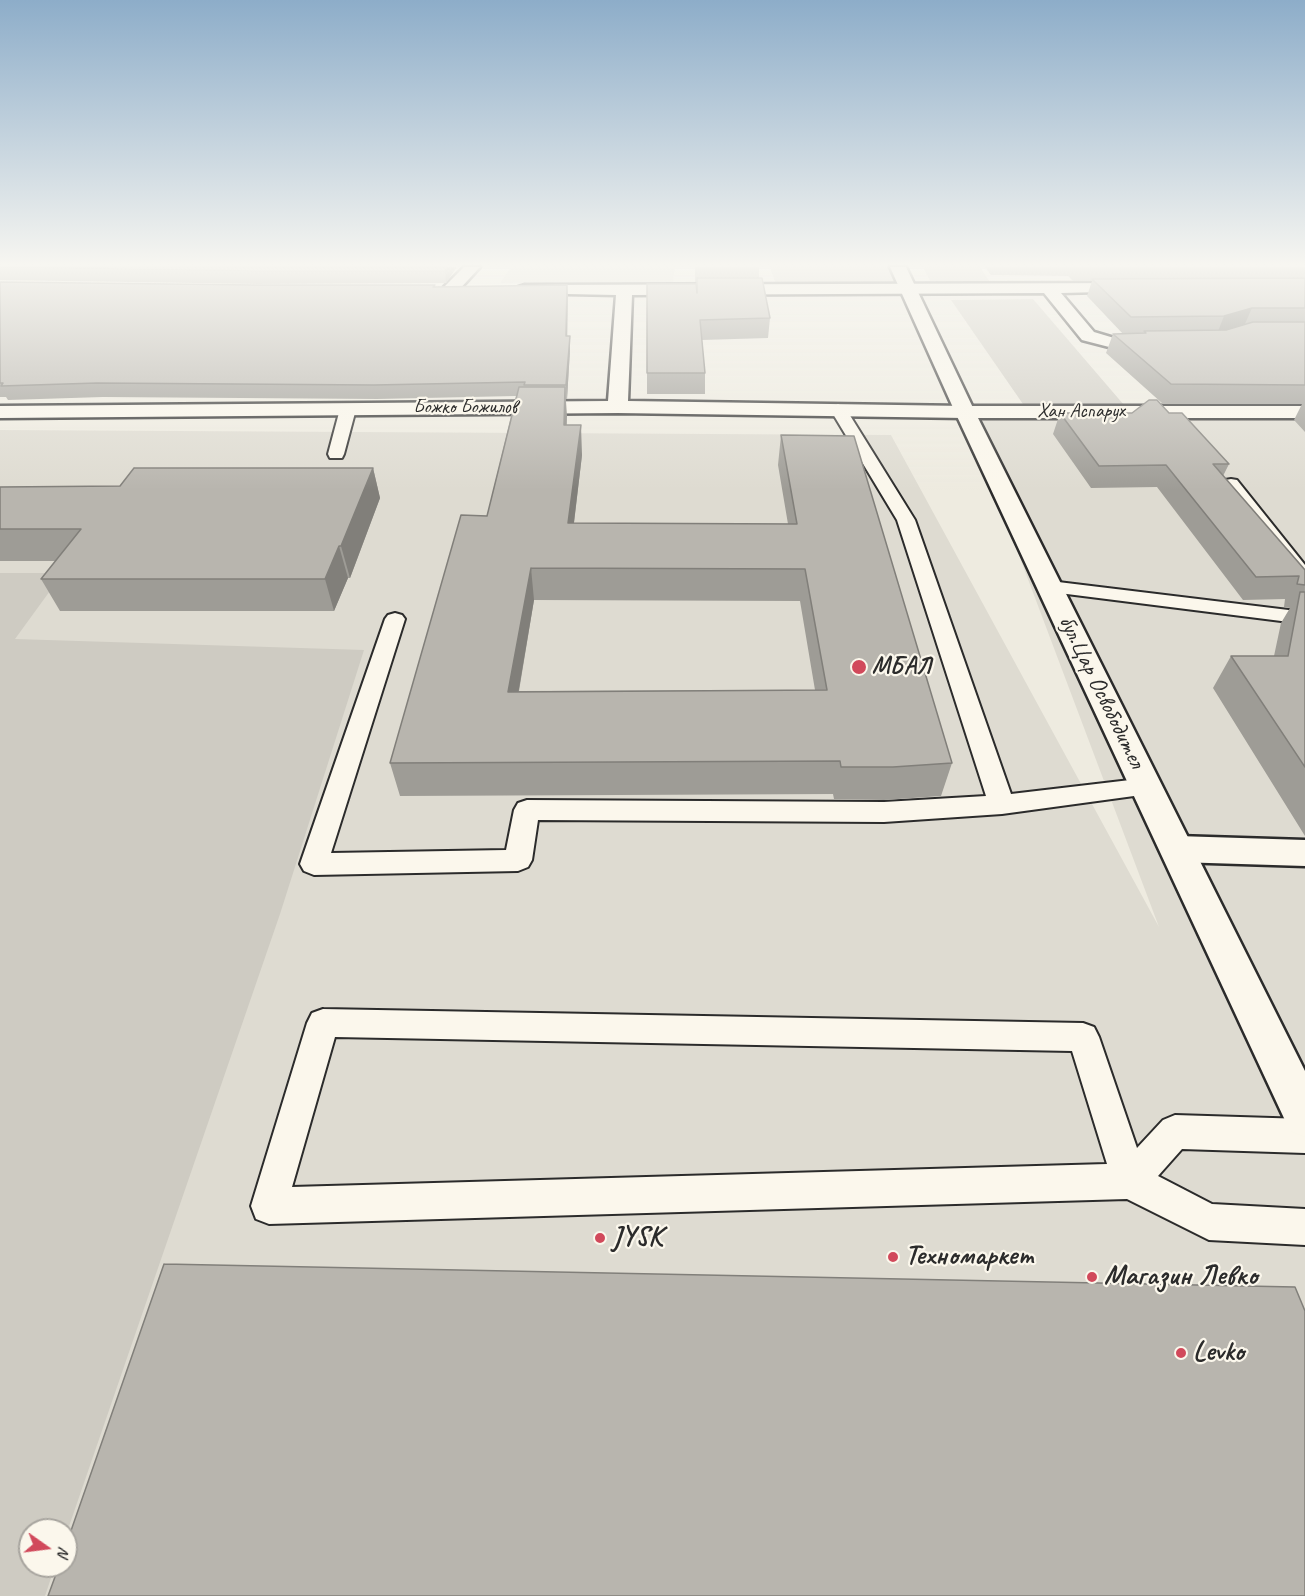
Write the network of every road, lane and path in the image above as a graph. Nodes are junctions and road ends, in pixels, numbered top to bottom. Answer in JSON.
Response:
{"nodes":[{"id":1,"x":621,"y":341,"type":"edge"},
{"id":2,"x":933,"y":341,"type":"edge"},
{"id":3,"x":1108,"y":341,"type":"edge"},
{"id":4,"x":1171,"y":342,"type":"edge"},
{"id":5,"x":618,"y":406,"type":"junction"},
{"id":6,"x":348,"y":409,"type":"junction"},
{"id":7,"x":838,"y":409,"type":"junction"},
{"id":8,"x":0,"y":412,"type":"edge"},
{"id":9,"x":965,"y":412,"type":"junction"},
{"id":10,"x":1305,"y":412,"type":"edge"},
{"id":11,"x":336,"y":454,"type":"dead end"},
{"id":12,"x":1231,"y":484,"type":"edge"},
{"id":13,"x":1305,"y":578,"type":"edge"},
{"id":14,"x":1050,"y":587,"type":"junction"},
{"id":15,"x":1305,"y":618,"type":"edge"},
{"id":16,"x":394,"y":620,"type":"dead end"},
{"id":17,"x":1147,"y":787,"type":"junction"},
{"id":18,"x":1002,"y":805,"type":"junction"},
{"id":19,"x":1177,"y":849,"type":"junction"},
{"id":20,"x":1305,"y":853,"type":"edge"},
{"id":21,"x":1305,"y":1116,"type":"edge"},
{"id":22,"x":1305,"y":1136,"type":"edge"},
{"id":23,"x":1130,"y":1181,"type":"junction"},
{"id":24,"x":1305,"y":1227,"type":"edge"}],
"edges":[{"from":1,"to":5,"type":"street"},
{"from":2,"to":9,"type":"street","name":"бул.Цар Освободител"},
{"from":3,"to":4,"type":"street"},
{"from":5,"to":6,"type":"street","name":"Божко Божилов"},
{"from":5,"to":7,"type":"street","name":"Божко Божилов"},
{"from":6,"to":8,"type":"street","name":"Божко Божилов"},
{"from":6,"to":11,"type":"lane"},
{"from":7,"to":9,"type":"street","name":"Божко Божилов"},
{"from":7,"to":18,"type":"lane"},
{"from":9,"to":10,"type":"street","name":"Хан Аспарух"},
{"from":9,"to":14,"type":"street","name":"бул.Цар Освободител"},
{"from":12,"to":13,"type":"lane"},
{"from":14,"to":15,"type":"lane"},
{"from":14,"to":17,"type":"street","name":"бул.Цар Освободител"},
{"from":16,"to":18,"type":"lane"},
{"from":17,"to":18,"type":"lane"},
{"from":17,"to":19,"type":"street","name":"бул.Цар Освободител"},
{"from":19,"to":20,"type":"street"},
{"from":19,"to":21,"type":"street","name":"бул.Цар Освободител"},
{"from":22,"to":23,"type":"lane"},
{"from":23,"to":23,"type":"lane"},
{"from":23,"to":24,"type":"lane"}]}
